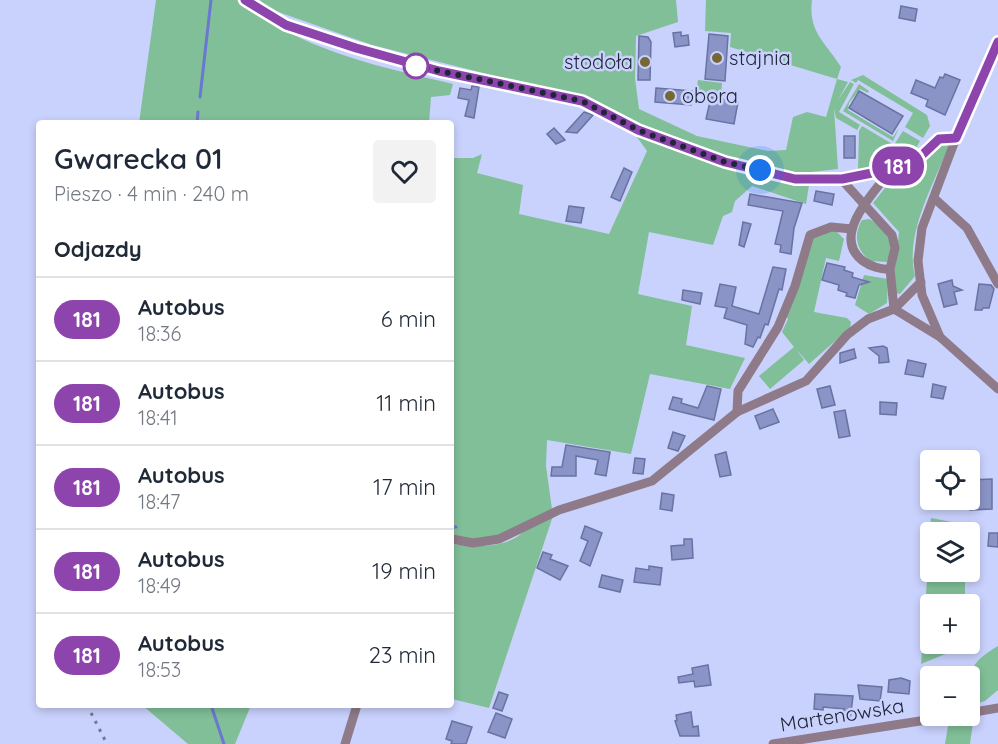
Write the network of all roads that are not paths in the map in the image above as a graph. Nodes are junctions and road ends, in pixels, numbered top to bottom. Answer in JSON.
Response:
{"nodes":[{"id":1,"x":245,"y":0,"type":"edge"},
{"id":2,"x":998,"y":42,"type":"edge"},
{"id":3,"x":956,"y":138,"type":"junction"},
{"id":4,"x":892,"y":169,"type":"junction"},
{"id":5,"x":842,"y":179,"type":"junction"},
{"id":6,"x":934,"y":198,"type":"junction"},
{"id":7,"x":865,"y":204,"type":"junction"},
{"id":8,"x":852,"y":228,"type":"junction"},
{"id":9,"x":890,"y":269,"type":"junction"},
{"id":10,"x":921,"y":282,"type":"junction"},
{"id":11,"x":998,"y":284,"type":"edge"},
{"id":12,"x":894,"y":309,"type":"junction"},
{"id":13,"x":940,"y":337,"type":"junction"},
{"id":14,"x":998,"y":389,"type":"edge"},
{"id":15,"x":737,"y":412,"type":"junction"},
{"id":16,"x":454,"y":539,"type":"edge"},
{"id":17,"x":356,"y":708,"type":"edge"},
{"id":18,"x":998,"y":708,"type":"edge"},
{"id":19,"x":980,"y":711,"type":"edge"},
{"id":20,"x":920,"y":721,"type":"edge"},
{"id":21,"x":345,"y":744,"type":"edge"},
{"id":22,"x":773,"y":744,"type":"edge"}],
"edges":[{"from":1,"to":5,"type":"street"},
{"from":2,"to":3,"type":"street"},
{"from":3,"to":4,"type":"street"},
{"from":3,"to":6,"type":"street"},
{"from":4,"to":5,"type":"street"},
{"from":4,"to":7,"type":"street"},
{"from":5,"to":7,"type":"street"},
{"from":6,"to":10,"type":"street"},
{"from":6,"to":11,"type":"street"},
{"from":7,"to":8,"type":"street"},
{"from":7,"to":9,"type":"street"},
{"from":8,"to":9,"type":"street"},
{"from":8,"to":15,"type":"street"},
{"from":9,"to":12,"type":"street"},
{"from":10,"to":12,"type":"street"},
{"from":10,"to":13,"type":"street"},
{"from":12,"to":13,"type":"street"},
{"from":12,"to":15,"type":"street"},
{"from":13,"to":14,"type":"street"},
{"from":15,"to":16,"type":"street"},
{"from":17,"to":21,"type":"street"},
{"from":18,"to":19,"type":"street"},
{"from":20,"to":22,"type":"street","name":"Martenowska"}]}
